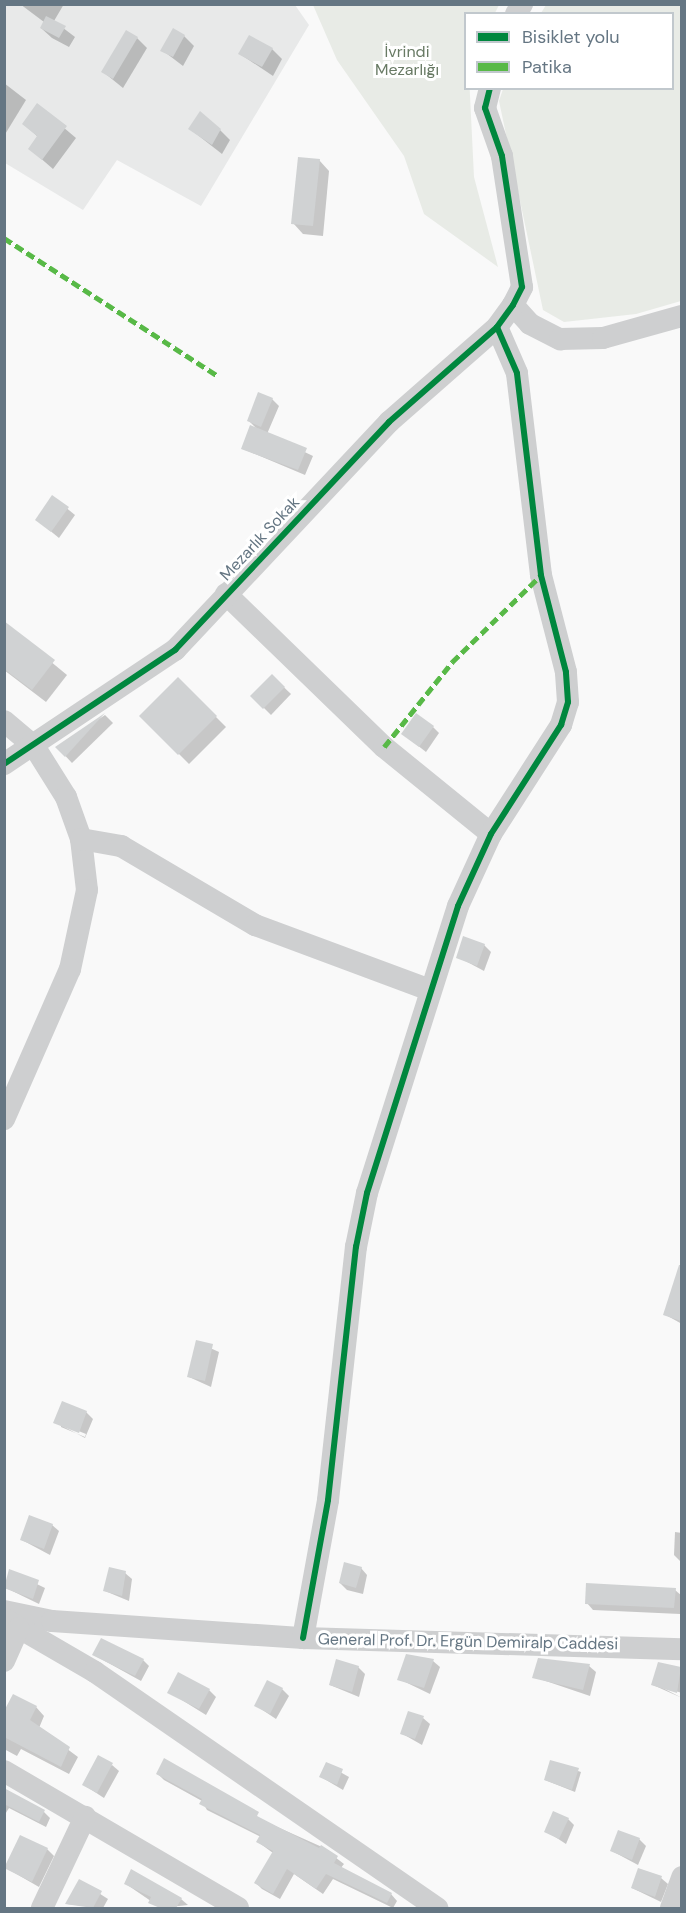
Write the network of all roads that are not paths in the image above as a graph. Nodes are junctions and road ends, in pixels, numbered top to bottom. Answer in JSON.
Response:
{"nodes":[{"id":1,"x":490,"y":90,"type":"edge"},
{"id":2,"x":513,"y":305,"type":"junction"},
{"id":3,"x":681,"y":316,"type":"edge"},
{"id":4,"x":497,"y":327,"type":"junction"},
{"id":5,"x":226,"y":594,"type":"junction"},
{"id":6,"x":4,"y":721,"type":"edge"},
{"id":7,"x":34,"y":746,"type":"junction"},
{"id":8,"x":4,"y":764,"type":"edge"},
{"id":9,"x":491,"y":834,"type":"junction"},
{"id":10,"x":81,"y":839,"type":"junction"},
{"id":11,"x":430,"y":990,"type":"junction"},
{"id":12,"x":4,"y":1119,"type":"edge"},
{"id":13,"x":9,"y":1620,"type":"edge"},
{"id":14,"x":303,"y":1638,"type":"junction"},
{"id":15,"x":681,"y":1649,"type":"edge"},
{"id":16,"x":4,"y":1661,"type":"edge"},
{"id":17,"x":4,"y":1771,"type":"edge"},
{"id":18,"x":85,"y":1817,"type":"junction"},
{"id":19,"x":681,"y":1877,"type":"edge"},
{"id":20,"x":42,"y":1908,"type":"edge"},
{"id":21,"x":238,"y":1908,"type":"edge"},
{"id":22,"x":437,"y":1908,"type":"edge"},
{"id":23,"x":671,"y":1908,"type":"edge"}],
"edges":[{"from":1,"to":2,"type":"street"},
{"from":2,"to":3,"type":"street"},
{"from":2,"to":4,"type":"street","name":"Mezarlık Sokak"},
{"from":4,"to":5,"type":"street","name":"Mezarlık Sokak"},
{"from":4,"to":9,"type":"street"},
{"from":5,"to":7,"type":"street","name":"Mezarlık Sokak"},
{"from":5,"to":9,"type":"street"},
{"from":6,"to":7,"type":"street"},
{"from":7,"to":8,"type":"street","name":"Mezarlık Sokak"},
{"from":7,"to":10,"type":"street"},
{"from":9,"to":11,"type":"street"},
{"from":10,"to":11,"type":"street"},
{"from":10,"to":12,"type":"street"},
{"from":11,"to":14,"type":"street"},
{"from":13,"to":14,"type":"street","name":"General Prof. Dr. Ergün Demiralp Caddesi"},
{"from":13,"to":16,"type":"street"},
{"from":13,"to":22,"type":"street"},
{"from":14,"to":15,"type":"street","name":"General Prof. Dr. Ergün Demiralp Caddesi"},
{"from":17,"to":18,"type":"street"},
{"from":18,"to":20,"type":"street"},
{"from":18,"to":21,"type":"street"},
{"from":19,"to":23,"type":"street"}]}
